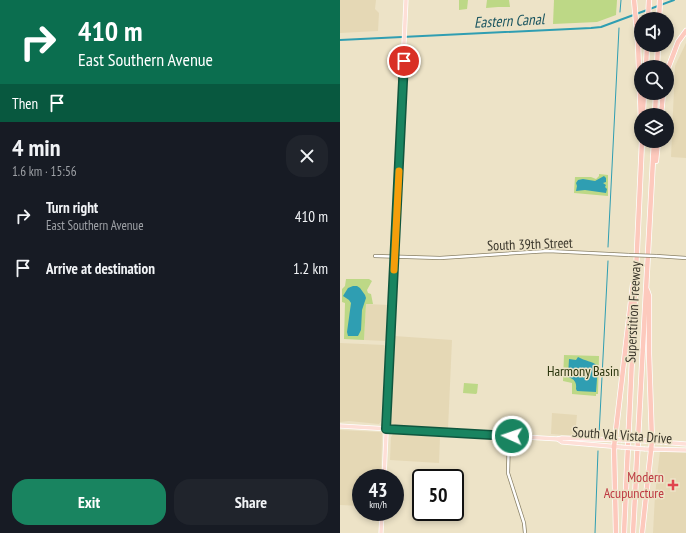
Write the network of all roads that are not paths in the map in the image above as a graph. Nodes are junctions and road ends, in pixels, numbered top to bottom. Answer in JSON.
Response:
{"nodes":[{"id":1,"x":406,"y":0,"type":"edge"},
{"id":2,"x":649,"y":0,"type":"edge"},
{"id":3,"x":660,"y":0,"type":"edge"},
{"id":4,"x":634,"y":2,"type":"edge"},
{"id":5,"x":648,"y":12,"type":"edge"},
{"id":6,"x":660,"y":12,"type":"edge"},
{"id":7,"x":686,"y":31,"type":"edge"},
{"id":8,"x":671,"y":60,"type":"edge"},
{"id":9,"x":640,"y":108,"type":"edge"},
{"id":10,"x":642,"y":148,"type":"edge"},
{"id":11,"x":654,"y":148,"type":"edge"},
{"id":12,"x":657,"y":148,"type":"edge"},
{"id":13,"x":651,"y":198,"type":"junction"},
{"id":14,"x":637,"y":250,"type":"junction"},
{"id":15,"x":374,"y":256,"type":"dead end"},
{"id":16,"x":395,"y":257,"type":"junction"},
{"id":17,"x":686,"y":258,"type":"edge"},
{"id":18,"x":646,"y":284,"type":"junction"},
{"id":19,"x":340,"y":426,"type":"edge"},
{"id":20,"x":386,"y":429,"type":"junction"},
{"id":21,"x":509,"y":436,"type":"junction"},
{"id":22,"x":558,"y":439,"type":"junction"},
{"id":23,"x":614,"y":439,"type":"junction"},
{"id":24,"x":652,"y":441,"type":"junction"},
{"id":25,"x":686,"y":444,"type":"edge"},
{"id":26,"x":614,"y":447,"type":"junction"},
{"id":27,"x":652,"y":449,"type":"junction"},
{"id":28,"x":686,"y":450,"type":"edge"},
{"id":29,"x":384,"y":469,"type":"edge"},
{"id":30,"x":382,"y":521,"type":"edge"},
{"id":31,"x":381,"y":533,"type":"edge"},
{"id":32,"x":525,"y":533,"type":"edge"},
{"id":33,"x":616,"y":533,"type":"edge"},
{"id":34,"x":624,"y":533,"type":"edge"},
{"id":35,"x":633,"y":533,"type":"edge"},
{"id":36,"x":642,"y":533,"type":"edge"}],
"edges":[{"from":1,"to":16,"type":"main road"},
{"from":2,"to":5,"type":"highway"},
{"from":3,"to":6,"type":"highway"},
{"from":4,"to":9,"type":"highway"},
{"from":7,"to":8,"type":"highway"},
{"from":10,"to":14,"type":"highway","name":"Superstition Freeway"},
{"from":11,"to":13,"type":"highway"},
{"from":12,"to":13,"type":"highway"},
{"from":13,"to":18,"type":"highway","name":"Superstition Freeway"},
{"from":14,"to":23,"type":"highway"},
{"from":14,"to":34,"type":"highway","name":"Superstition Freeway"},
{"from":15,"to":16,"type":"street","name":"South 39th Street"},
{"from":16,"to":17,"type":"street","name":"South 39th Street","bridge":true},
{"from":16,"to":20,"type":"main road"},
{"from":18,"to":24,"type":"highway"},
{"from":18,"to":35,"type":"highway","name":"Superstition Freeway"},
{"from":19,"to":20,"type":"main road","name":"South Val Vista Drive"},
{"from":20,"to":21,"type":"main road","name":"South Val Vista Drive"},
{"from":20,"to":29,"type":"main road"},
{"from":21,"to":22,"type":"main road","name":"South Val Vista Drive"},
{"from":21,"to":32,"type":"street"},
{"from":22,"to":23,"type":"main road","name":"South Val Vista Drive"},
{"from":22,"to":26,"type":"main road","name":"South Val Vista Drive"},
{"from":23,"to":24,"type":"main road","name":"South Val Vista Drive","bridge":true},
{"from":23,"to":26,"type":"highway"},
{"from":24,"to":25,"type":"main road","name":"South Val Vista Drive"},
{"from":24,"to":27,"type":"highway"},
{"from":26,"to":27,"type":"main road","name":"South Val Vista Drive","bridge":true},
{"from":26,"to":33,"type":"highway"},
{"from":27,"to":28,"type":"main road","name":"South Val Vista Drive"},
{"from":27,"to":36,"type":"highway"},
{"from":30,"to":31,"type":"main road"}]}
